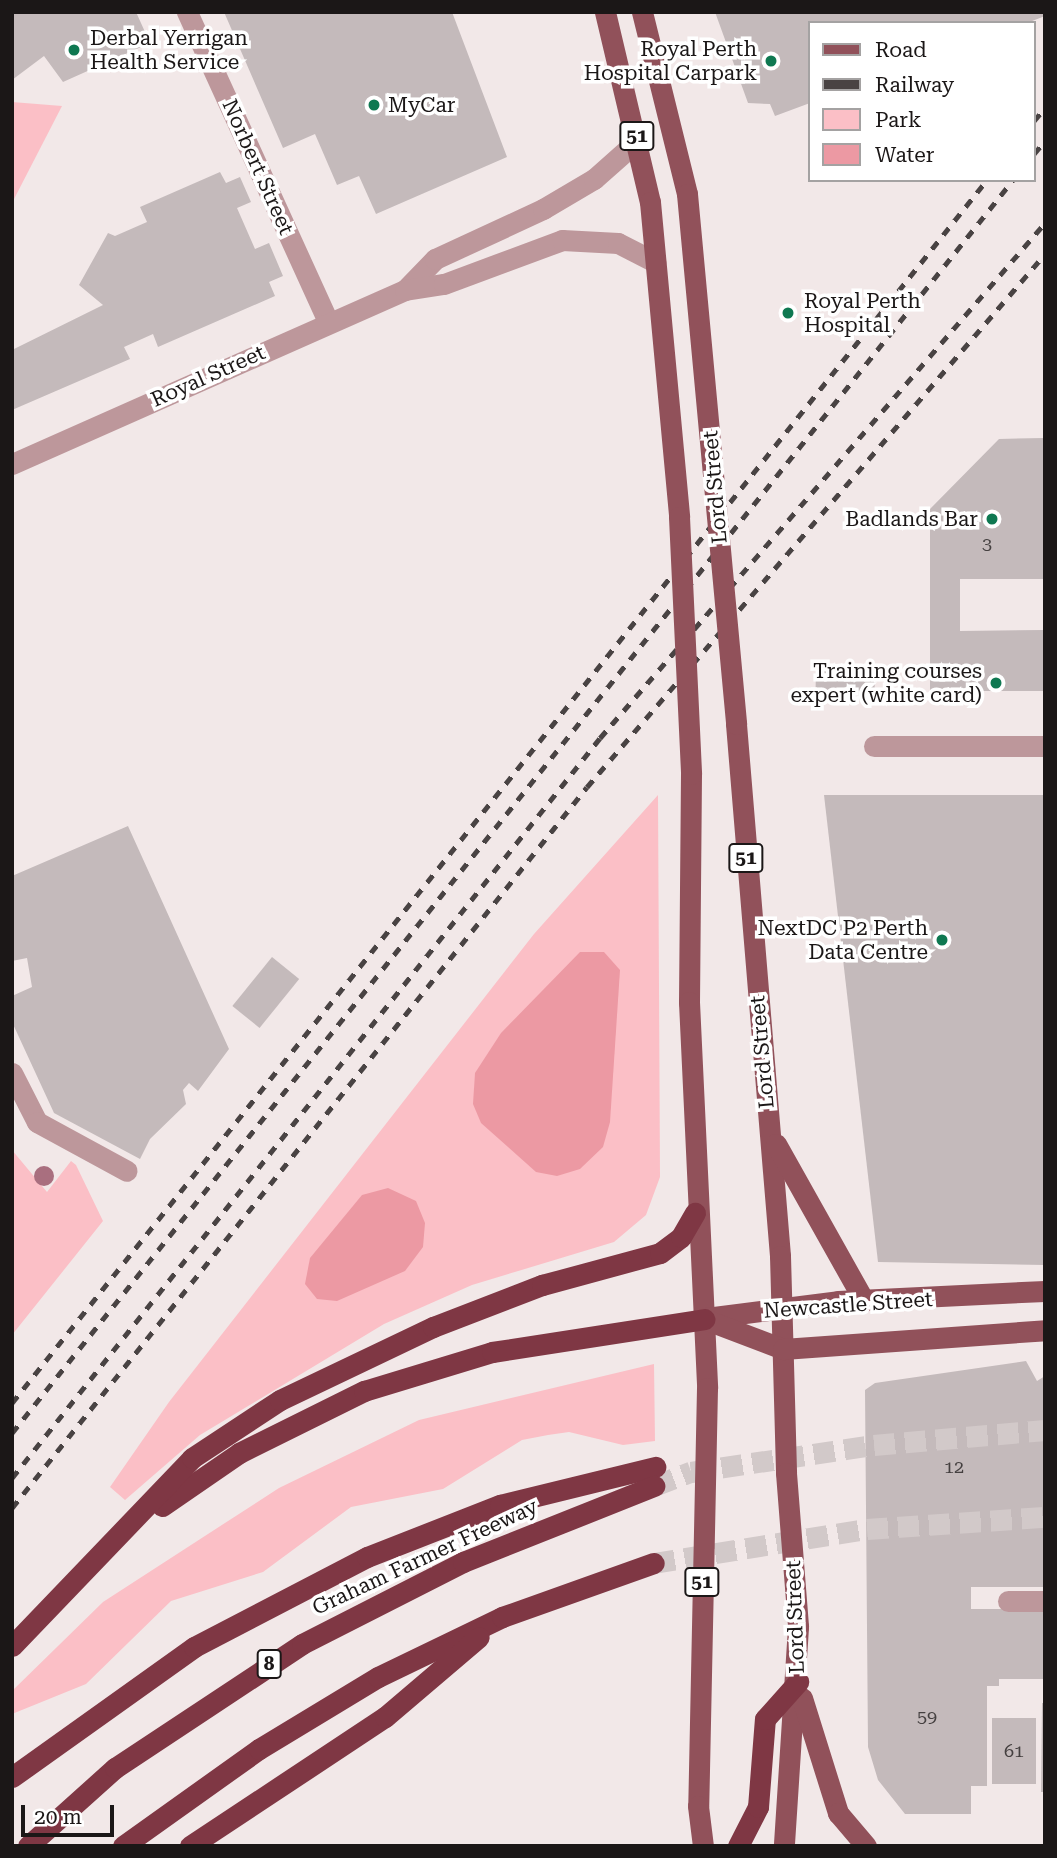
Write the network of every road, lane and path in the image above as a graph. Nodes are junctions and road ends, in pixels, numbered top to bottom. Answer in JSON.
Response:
{"nodes":[{"id":1,"x":187,"y":12,"type":"edge"},
{"id":2,"x":604,"y":12,"type":"edge"},
{"id":3,"x":642,"y":12,"type":"edge"},
{"id":4,"x":638,"y":140,"type":"junction"},
{"id":5,"x":655,"y":262,"type":"junction"},
{"id":6,"x":405,"y":289,"type":"junction"},
{"id":7,"x":328,"y":322,"type":"junction"},
{"id":8,"x":12,"y":464,"type":"edge"},
{"id":9,"x":874,"y":746,"type":"dead end"},
{"id":10,"x":1045,"y":747,"type":"edge"},
{"id":11,"x":13,"y":1074,"type":"edge"},
{"id":12,"x":769,"y":1128,"type":"junction"},
{"id":13,"x":127,"y":1171,"type":"dead end"},
{"id":14,"x":695,"y":1213,"type":"junction"},
{"id":15,"x":1045,"y":1291,"type":"edge"},
{"id":16,"x":864,"y":1301,"type":"junction"},
{"id":17,"x":782,"y":1307,"type":"junction"},
{"id":18,"x":704,"y":1319,"type":"junction"},
{"id":19,"x":1045,"y":1330,"type":"edge"},
{"id":20,"x":783,"y":1349,"type":"junction"},
{"id":21,"x":134,"y":1525,"type":"junction"},
{"id":22,"x":654,"y":1563,"type":"tunnel mouth"},
{"id":23,"x":1008,"y":1601,"type":"dead end"},
{"id":24,"x":1045,"y":1601,"type":"edge"},
{"id":25,"x":502,"y":1617,"type":"junction"},
{"id":26,"x":12,"y":1646,"type":"edge"},
{"id":27,"x":798,"y":1682,"type":"junction"},
{"id":28,"x":12,"y":1777,"type":"edge"},
{"id":29,"x":28,"y":1846,"type":"edge"},
{"id":30,"x":123,"y":1846,"type":"edge"},
{"id":31,"x":190,"y":1846,"type":"edge"},
{"id":32,"x":703,"y":1846,"type":"edge"},
{"id":33,"x":738,"y":1846,"type":"edge"},
{"id":34,"x":785,"y":1846,"type":"edge"},
{"id":35,"x":866,"y":1846,"type":"edge"}],
"edges":[{"from":1,"to":7,"type":"street","name":"Norbert Street"},
{"from":2,"to":4,"type":"main road","name":"Lord Street","number":"51"},
{"from":3,"to":12,"type":"main road","name":"Lord Street","number":"51","bridge":true},
{"from":4,"to":5,"type":"main road","name":"Lord Street","number":"51"},
{"from":4,"to":6,"type":"street","name":"Royal Street"},
{"from":5,"to":6,"type":"street","name":"Royal Street"},
{"from":5,"to":14,"type":"main road","name":"Lord Street","number":"51","bridge":true},
{"from":6,"to":7,"type":"street","name":"Royal Street"},
{"from":7,"to":8,"type":"street","name":"Royal Street"},
{"from":9,"to":10,"type":"street"},
{"from":11,"to":13,"type":"street"},
{"from":12,"to":16,"type":"main road"},
{"from":12,"to":17,"type":"main road","name":"Lord Street","number":"51"},
{"from":14,"to":18,"type":"main road","name":"Lord Street","number":"51"},
{"from":14,"to":21,"type":"highway"},
{"from":15,"to":16,"type":"main road","name":"Newcastle Street"},
{"from":16,"to":17,"type":"main road","name":"Newcastle Street"},
{"from":17,"to":18,"type":"main road","name":"Newcastle Street"},
{"from":17,"to":20,"type":"main road","name":"Lord Street","number":"51"},
{"from":18,"to":20,"type":"main road","name":"Newcastle Street"},
{"from":18,"to":21,"type":"highway"},
{"from":18,"to":32,"type":"main road","name":"Lord Street","number":"51"},
{"from":19,"to":20,"type":"main road","name":"Newcastle Street"},
{"from":20,"to":27,"type":"main road","name":"Lord Street","number":"51"},
{"from":21,"to":26,"type":"highway"},
{"from":22,"to":25,"type":"highway"},
{"from":23,"to":24,"type":"street"},
{"from":25,"to":30,"type":"highway"},
{"from":25,"to":31,"type":"highway"},
{"from":27,"to":33,"type":"highway"},
{"from":27,"to":34,"type":"main road","name":"Lord Street","number":"51"},
{"from":27,"to":35,"type":"main road"},
{"from":28,"to":29,"type":"highway","name":"Graham Farmer Freeway","number":"8"}]}
